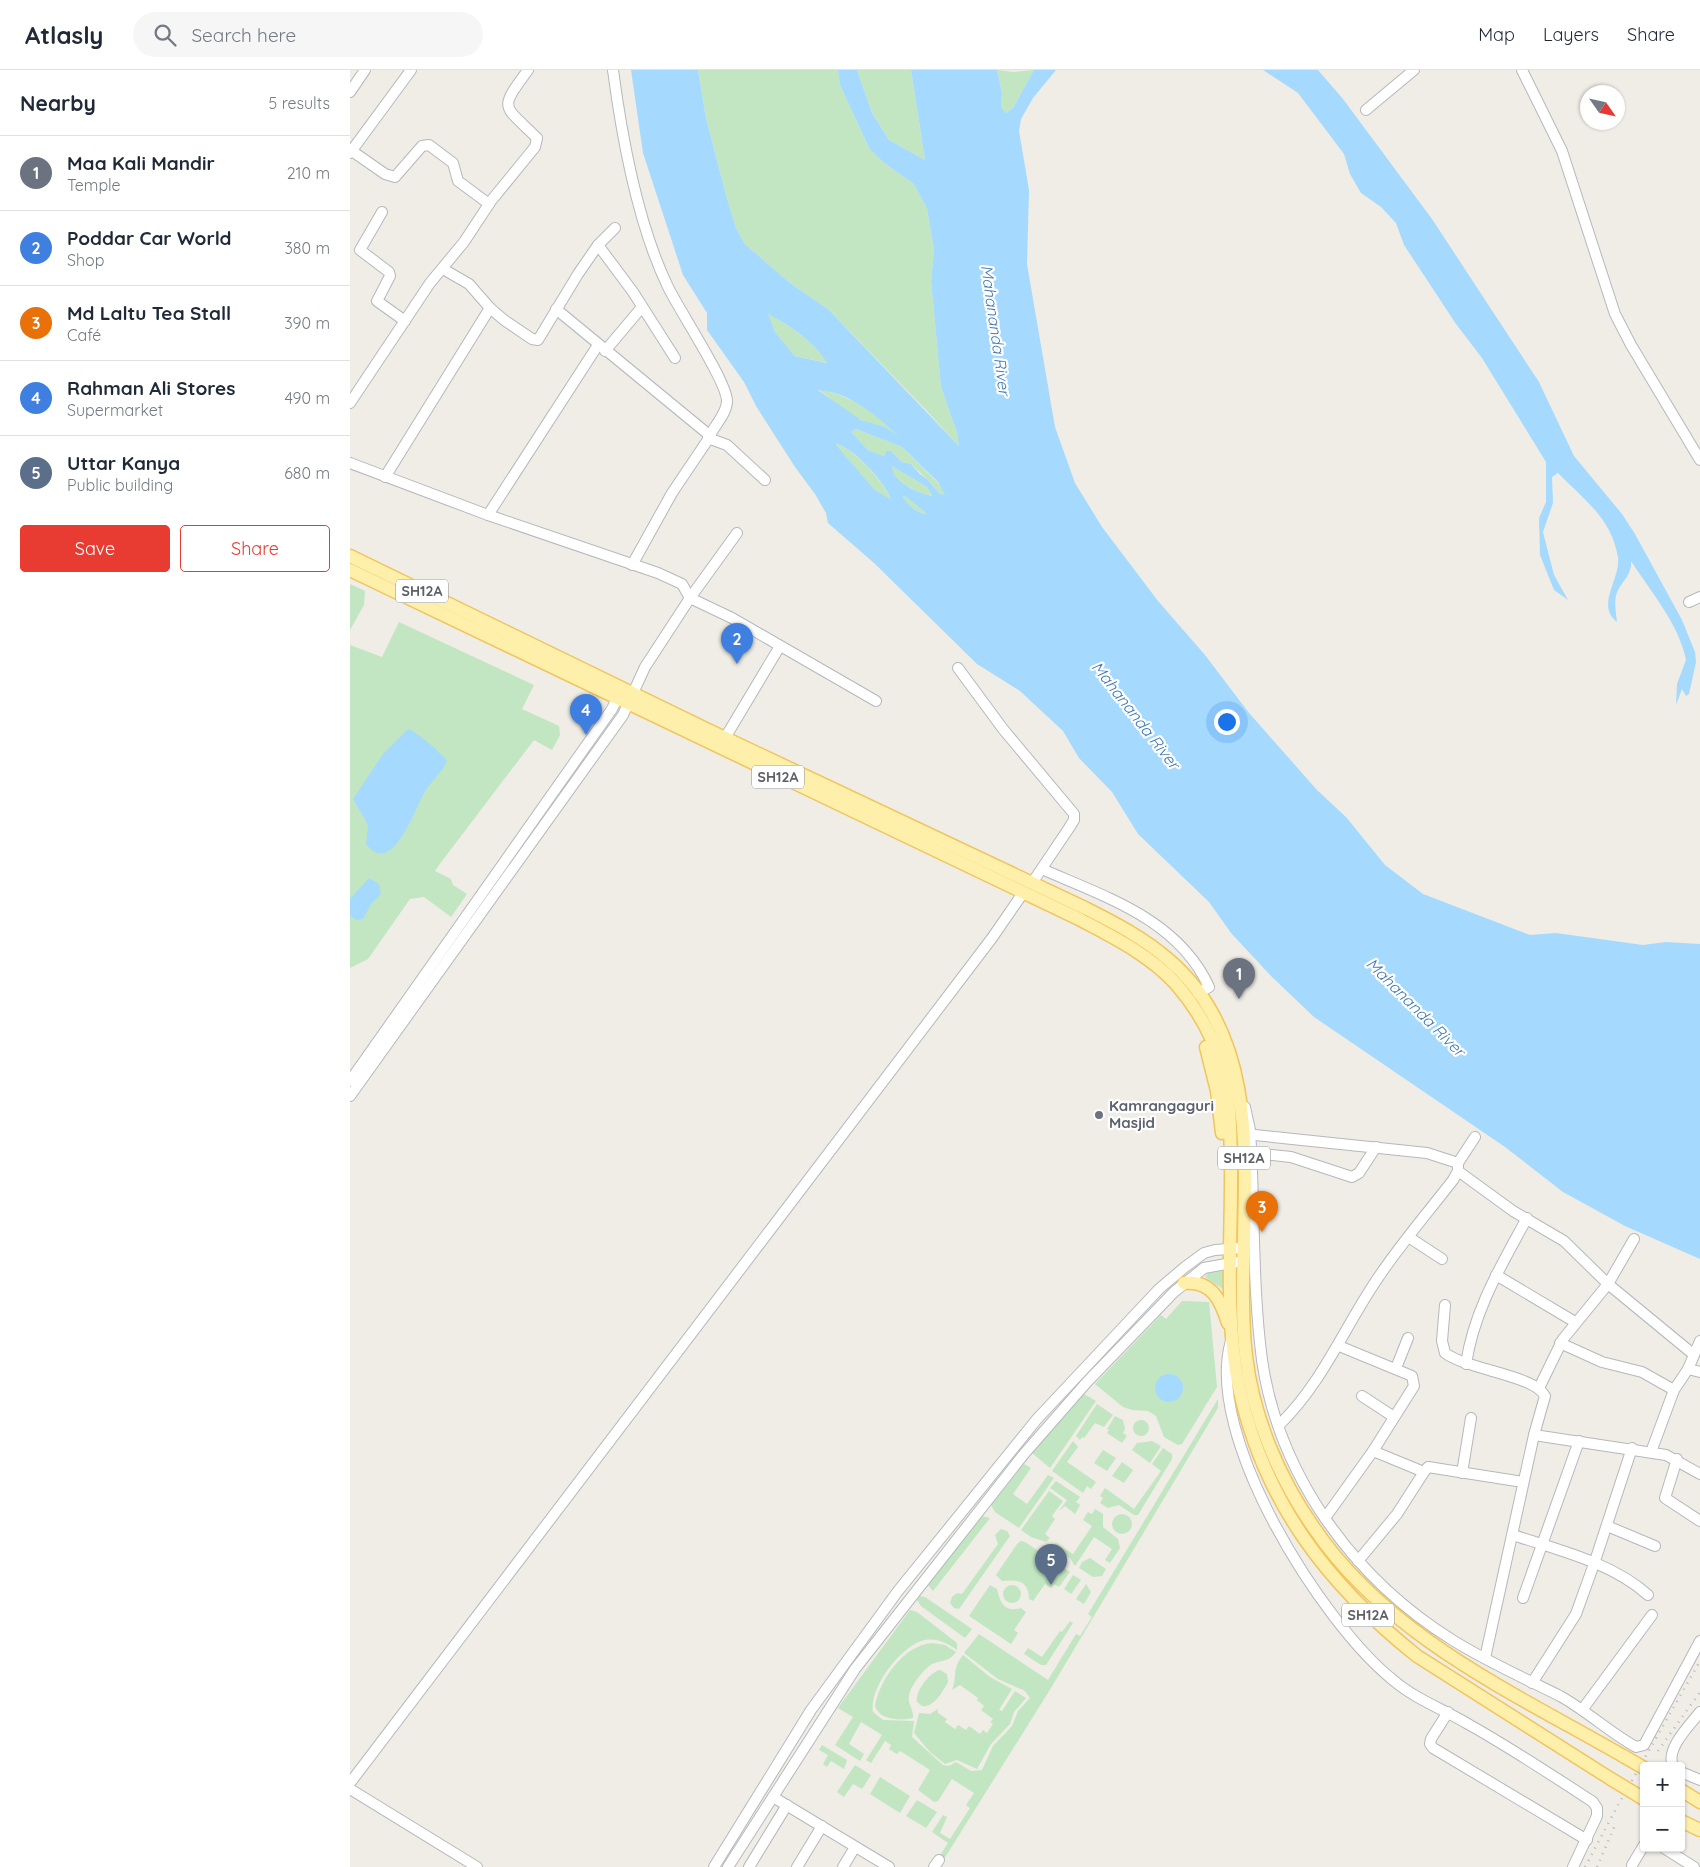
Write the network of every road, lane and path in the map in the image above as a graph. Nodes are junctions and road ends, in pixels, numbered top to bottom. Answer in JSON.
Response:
{"nodes":[{"id":1,"x":366,"y":70,"type":"edge"},
{"id":2,"x":411,"y":70,"type":"edge"},
{"id":3,"x":528,"y":70,"type":"edge"},
{"id":4,"x":613,"y":70,"type":"edge"},
{"id":5,"x":1414,"y":70,"type":"edge"},
{"id":6,"x":1522,"y":70,"type":"edge"},
{"id":7,"x":350,"y":92,"type":"edge"},
{"id":8,"x":1366,"y":110,"type":"dead end"},
{"id":9,"x":351,"y":152,"type":"edge"},
{"id":10,"x":488,"y":204,"type":"junction"},
{"id":11,"x":382,"y":212,"type":"dead end"},
{"id":12,"x":615,"y":228,"type":"dead end"},
{"id":13,"x":598,"y":246,"type":"junction"},
{"id":14,"x":443,"y":268,"type":"junction"},
{"id":15,"x":642,"y":307,"type":"junction"},
{"id":16,"x":490,"y":308,"type":"junction"},
{"id":17,"x":556,"y":309,"type":"junction"},
{"id":18,"x":405,"y":321,"type":"junction"},
{"id":19,"x":602,"y":348,"type":"junction"},
{"id":20,"x":675,"y":358,"type":"dead end"},
{"id":21,"x":350,"y":403,"type":"edge"},
{"id":22,"x":708,"y":436,"type":"junction"},
{"id":23,"x":1700,"y":460,"type":"edge"},
{"id":24,"x":350,"y":463,"type":"edge"},
{"id":25,"x":385,"y":477,"type":"junction"},
{"id":26,"x":765,"y":480,"type":"dead end"},
{"id":27,"x":488,"y":516,"type":"junction"},
{"id":28,"x":737,"y":533,"type":"dead end"},
{"id":29,"x":350,"y":556,"type":"edge"},
{"id":30,"x":632,"y":565,"type":"junction"},
{"id":31,"x":350,"y":570,"type":"edge"},
{"id":32,"x":1700,"y":597,"type":"edge"},
{"id":33,"x":690,"y":598,"type":"junction"},
{"id":34,"x":1689,"y":602,"type":"dead end"},
{"id":35,"x":780,"y":646,"type":"junction"},
{"id":36,"x":958,"y":668,"type":"dead end"},
{"id":37,"x":624,"y":696,"type":"junction"},
{"id":38,"x":876,"y":701,"type":"dead end"},
{"id":39,"x":726,"y":738,"type":"junction"},
{"id":40,"x":1042,"y":869,"type":"junction"},
{"id":41,"x":1032,"y":883,"type":"junction"},
{"id":42,"x":1023,"y":893,"type":"junction"},
{"id":43,"x":1198,"y":993,"type":"junction"},
{"id":44,"x":351,"y":1078,"type":"edge"},
{"id":45,"x":350,"y":1096,"type":"edge"},
{"id":46,"x":1247,"y":1135,"type":"junction"},
{"id":47,"x":1475,"y":1137,"type":"dead end"},
{"id":48,"x":1376,"y":1147,"type":"junction"},
{"id":49,"x":1248,"y":1152,"type":"junction"},
{"id":50,"x":1458,"y":1167,"type":"junction"},
{"id":51,"x":1527,"y":1218,"type":"junction"},
{"id":52,"x":1410,"y":1238,"type":"junction"},
{"id":53,"x":1634,"y":1239,"type":"dead end"},
{"id":54,"x":1256,"y":1252,"type":"junction"},
{"id":55,"x":1238,"y":1254,"type":"junction"},
{"id":56,"x":1442,"y":1259,"type":"dead end"},
{"id":57,"x":1496,"y":1275,"type":"junction"},
{"id":58,"x":1184,"y":1283,"type":"junction"},
{"id":59,"x":1608,"y":1284,"type":"junction"},
{"id":60,"x":1160,"y":1289,"type":"junction"},
{"id":61,"x":1168,"y":1298,"type":"junction"},
{"id":62,"x":1445,"y":1305,"type":"dead end"},
{"id":63,"x":1575,"y":1322,"type":"junction"},
{"id":64,"x":1232,"y":1338,"type":"junction"},
{"id":65,"x":1408,"y":1338,"type":"dead end"},
{"id":66,"x":1700,"y":1340,"type":"edge"},
{"id":67,"x":1560,"y":1343,"type":"junction"},
{"id":68,"x":1339,"y":1346,"type":"junction"},
{"id":69,"x":1693,"y":1354,"type":"junction"},
{"id":70,"x":1466,"y":1364,"type":"junction"},
{"id":71,"x":1396,"y":1368,"type":"junction"},
{"id":72,"x":1688,"y":1369,"type":"junction"},
{"id":73,"x":1700,"y":1372,"type":"edge"},
{"id":74,"x":1078,"y":1376,"type":"junction"},
{"id":75,"x":1086,"y":1384,"type":"junction"},
{"id":76,"x":1539,"y":1388,"type":"junction"},
{"id":77,"x":1674,"y":1390,"type":"junction"},
{"id":78,"x":1362,"y":1396,"type":"dead end"},
{"id":79,"x":1394,"y":1417,"type":"junction"},
{"id":80,"x":1471,"y":1418,"type":"dead end"},
{"id":81,"x":1279,"y":1425,"type":"junction"},
{"id":82,"x":1534,"y":1435,"type":"junction"},
{"id":83,"x":1579,"y":1441,"type":"junction"},
{"id":84,"x":1632,"y":1448,"type":"junction"},
{"id":85,"x":1374,"y":1451,"type":"junction"},
{"id":86,"x":1651,"y":1452,"type":"junction"},
{"id":87,"x":1677,"y":1459,"type":"junction"},
{"id":88,"x":1424,"y":1472,"type":"junction"},
{"id":89,"x":1462,"y":1473,"type":"junction"},
{"id":90,"x":1700,"y":1474,"type":"edge"},
{"id":91,"x":1524,"y":1482,"type":"junction"},
{"id":92,"x":1325,"y":1518,"type":"junction"},
{"id":93,"x":1700,"y":1521,"type":"edge"},
{"id":94,"x":1607,"y":1526,"type":"junction"},
{"id":95,"x":1513,"y":1535,"type":"junction"},
{"id":96,"x":938,"y":1540,"type":"junction"},
{"id":97,"x":1542,"y":1545,"type":"junction"},
{"id":98,"x":1655,"y":1546,"type":"dead end"},
{"id":99,"x":949,"y":1548,"type":"junction"},
{"id":100,"x":1358,"y":1561,"type":"junction"},
{"id":101,"x":1594,"y":1564,"type":"junction"},
{"id":102,"x":1648,"y":1595,"type":"dead end"},
{"id":103,"x":1523,"y":1598,"type":"dead end"},
{"id":104,"x":1652,"y":1615,"type":"dead end"},
{"id":105,"x":1700,"y":1641,"type":"edge"},
{"id":106,"x":1485,"y":1658,"type":"junction"},
{"id":107,"x":1532,"y":1683,"type":"junction"},
{"id":108,"x":1582,"y":1710,"type":"junction"},
{"id":109,"x":1448,"y":1712,"type":"junction"},
{"id":110,"x":1700,"y":1712,"type":"edge"},
{"id":111,"x":1672,"y":1762,"type":"edge"},
{"id":112,"x":1640,"y":1766,"type":"edge"},
{"id":113,"x":1685,"y":1774,"type":"edge"},
{"id":114,"x":1700,"y":1780,"type":"edge"},
{"id":115,"x":350,"y":1783,"type":"edge"},
{"id":116,"x":350,"y":1789,"type":"edge"},
{"id":117,"x":1685,"y":1793,"type":"edge"},
{"id":118,"x":773,"y":1797,"type":"junction"},
{"id":119,"x":1640,"y":1797,"type":"edge"},
{"id":120,"x":1700,"y":1802,"type":"edge"},
{"id":121,"x":787,"y":1805,"type":"junction"},
{"id":122,"x":1685,"y":1823,"type":"edge"},
{"id":123,"x":822,"y":1826,"type":"junction"},
{"id":124,"x":1700,"y":1830,"type":"edge"},
{"id":125,"x":1587,"y":1840,"type":"junction"},
{"id":126,"x":855,"y":1846,"type":"junction"},
{"id":127,"x":1640,"y":1852,"type":"edge"},
{"id":128,"x":1670,"y":1852,"type":"edge"},
{"id":129,"x":1632,"y":1865,"type":"dead end"},
{"id":130,"x":477,"y":1867,"type":"edge"},
{"id":131,"x":714,"y":1867,"type":"edge"},
{"id":132,"x":728,"y":1867,"type":"edge"},
{"id":133,"x":750,"y":1867,"type":"edge"},
{"id":134,"x":798,"y":1867,"type":"edge"},
{"id":135,"x":843,"y":1867,"type":"edge"},
{"id":136,"x":888,"y":1867,"type":"edge"},
{"id":137,"x":1573,"y":1867,"type":"edge"},
{"id":138,"x":1694,"y":1867,"type":"edge"}],
"edges":[{"from":1,"to":7,"type":"street"},
{"from":2,"to":9,"type":"street"},
{"from":3,"to":10,"type":"street"},
{"from":4,"to":22,"type":"street"},
{"from":5,"to":8,"type":"street"},
{"from":6,"to":23,"type":"street"},
{"from":9,"to":10,"type":"street"},
{"from":10,"to":14,"type":"street"},
{"from":11,"to":18,"type":"street"},
{"from":12,"to":13,"type":"street"},
{"from":13,"to":15,"type":"street"},
{"from":13,"to":17,"type":"street"},
{"from":14,"to":16,"type":"street"},
{"from":14,"to":18,"type":"street"},
{"from":15,"to":19,"type":"street"},
{"from":15,"to":20,"type":"street"},
{"from":16,"to":17,"type":"street"},
{"from":16,"to":25,"type":"street"},
{"from":17,"to":19,"type":"street"},
{"from":18,"to":21,"type":"street"},
{"from":19,"to":22,"type":"street"},
{"from":19,"to":27,"type":"street"},
{"from":22,"to":26,"type":"street"},
{"from":22,"to":30,"type":"street"},
{"from":24,"to":25,"type":"street"},
{"from":25,"to":27,"type":"street"},
{"from":27,"to":30,"type":"street"},
{"from":28,"to":33,"type":"street"},
{"from":29,"to":37,"type":"main road","number":"SH12A"},
{"from":30,"to":33,"type":"street"},
{"from":31,"to":37,"type":"main road","number":"SH12A"},
{"from":32,"to":34,"type":"street"},
{"from":33,"to":35,"type":"street"},
{"from":33,"to":37,"type":"street"},
{"from":35,"to":38,"type":"street"},
{"from":35,"to":39,"type":"street"},
{"from":36,"to":40,"type":"street"},
{"from":37,"to":39,"type":"main road","number":"SH12A"},
{"from":37,"to":42,"type":"main road","number":"SH12A"},
{"from":37,"to":44,"type":"street"},
{"from":37,"to":45,"type":"street"},
{"from":39,"to":41,"type":"main road","number":"SH12A"},
{"from":40,"to":41,"type":"street"},
{"from":40,"to":43,"type":"street"},
{"from":41,"to":43,"type":"main road","number":"SH12A"},
{"from":42,"to":55,"type":"main road","number":"SH12A"},
{"from":42,"to":115,"type":"street"},
{"from":43,"to":46,"type":"main road","number":"SH12A"},
{"from":46,"to":48,"type":"street"},
{"from":46,"to":49,"type":"main road","number":"SH12A"},
{"from":47,"to":50,"type":"street"},
{"from":48,"to":49,"type":"street"},
{"from":48,"to":50,"type":"street"},
{"from":49,"to":54,"type":"street"},
{"from":49,"to":55,"type":"main road","number":"SH12A"},
{"from":50,"to":51,"type":"street"},
{"from":50,"to":52,"type":"street"},
{"from":51,"to":57,"type":"street"},
{"from":51,"to":59,"type":"street"},
{"from":52,"to":56,"type":"street"},
{"from":52,"to":68,"type":"street"},
{"from":53,"to":59,"type":"street"},
{"from":54,"to":55,"type":"street"},
{"from":54,"to":81,"type":"street"},
{"from":55,"to":58,"type":"street"},
{"from":55,"to":60,"type":"street"},
{"from":55,"to":64,"type":"main road","number":"SH12A"},
{"from":55,"to":112,"type":"main road","number":"SH12A","bridge":true},
{"from":57,"to":63,"type":"street"},
{"from":57,"to":70,"type":"street"},
{"from":58,"to":61,"type":"street"},
{"from":58,"to":64,"type":"main road"},
{"from":59,"to":63,"type":"street"},
{"from":59,"to":69,"type":"street"},
{"from":60,"to":61,"type":"street"},
{"from":60,"to":74,"type":"street"},
{"from":61,"to":75,"type":"street"},
{"from":62,"to":70,"type":"street"},
{"from":63,"to":67,"type":"street"},
{"from":64,"to":109,"type":"street"},
{"from":64,"to":119,"type":"main road","number":"SH12A","bridge":true},
{"from":65,"to":71,"type":"street"},
{"from":66,"to":69,"type":"street"},
{"from":67,"to":76,"type":"street"},
{"from":67,"to":77,"type":"street"},
{"from":68,"to":71,"type":"street"},
{"from":68,"to":81,"type":"street"},
{"from":69,"to":72,"type":"street"},
{"from":70,"to":76,"type":"street"},
{"from":71,"to":79,"type":"street"},
{"from":72,"to":73,"type":"street"},
{"from":72,"to":77,"type":"street"},
{"from":74,"to":75,"type":"street"},
{"from":74,"to":96,"type":"street"},
{"from":75,"to":99,"type":"street"},
{"from":76,"to":82,"type":"street"},
{"from":77,"to":86,"type":"street"},
{"from":78,"to":79,"type":"street"},
{"from":79,"to":85,"type":"street"},
{"from":80,"to":89,"type":"street"},
{"from":81,"to":92,"type":"street"},
{"from":82,"to":83,"type":"street"},
{"from":82,"to":91,"type":"street"},
{"from":83,"to":84,"type":"street"},
{"from":83,"to":97,"type":"street"},
{"from":84,"to":86,"type":"street"},
{"from":84,"to":94,"type":"street"},
{"from":85,"to":88,"type":"street"},
{"from":85,"to":92,"type":"street"},
{"from":86,"to":87,"type":"street"},
{"from":87,"to":90,"type":"street"},
{"from":87,"to":93,"type":"street"},
{"from":88,"to":89,"type":"street"},
{"from":88,"to":100,"type":"street"},
{"from":89,"to":91,"type":"street"},
{"from":91,"to":95,"type":"street"},
{"from":92,"to":100,"type":"street"},
{"from":94,"to":98,"type":"street"},
{"from":94,"to":101,"type":"street"},
{"from":95,"to":97,"type":"street"},
{"from":95,"to":106,"type":"street"},
{"from":96,"to":99,"type":"street"},
{"from":96,"to":131,"type":"street"},
{"from":97,"to":101,"type":"street"},
{"from":97,"to":103,"type":"street"},
{"from":99,"to":118,"type":"street"},
{"from":100,"to":106,"type":"street"},
{"from":101,"to":102,"type":"street"},
{"from":101,"to":107,"type":"street"},
{"from":104,"to":108,"type":"street"},
{"from":105,"to":108,"type":"street"},
{"from":106,"to":107,"type":"street"},
{"from":107,"to":108,"type":"street"},
{"from":109,"to":125,"type":"street"},
{"from":109,"to":125,"type":"street"},
{"from":110,"to":111,"type":"street"},
{"from":113,"to":114,"type":"street"},
{"from":116,"to":130,"type":"street"},
{"from":117,"to":120,"type":"main road"},
{"from":118,"to":121,"type":"street"},
{"from":118,"to":132,"type":"street"},
{"from":121,"to":123,"type":"street"},
{"from":121,"to":133,"type":"street"},
{"from":122,"to":124,"type":"main road"},
{"from":123,"to":126,"type":"street"},
{"from":123,"to":134,"type":"street"},
{"from":125,"to":137,"type":"street"},
{"from":126,"to":135,"type":"street"},
{"from":126,"to":136,"type":"street"},
{"from":127,"to":129,"type":"street"},
{"from":128,"to":138,"type":"street"}]}
